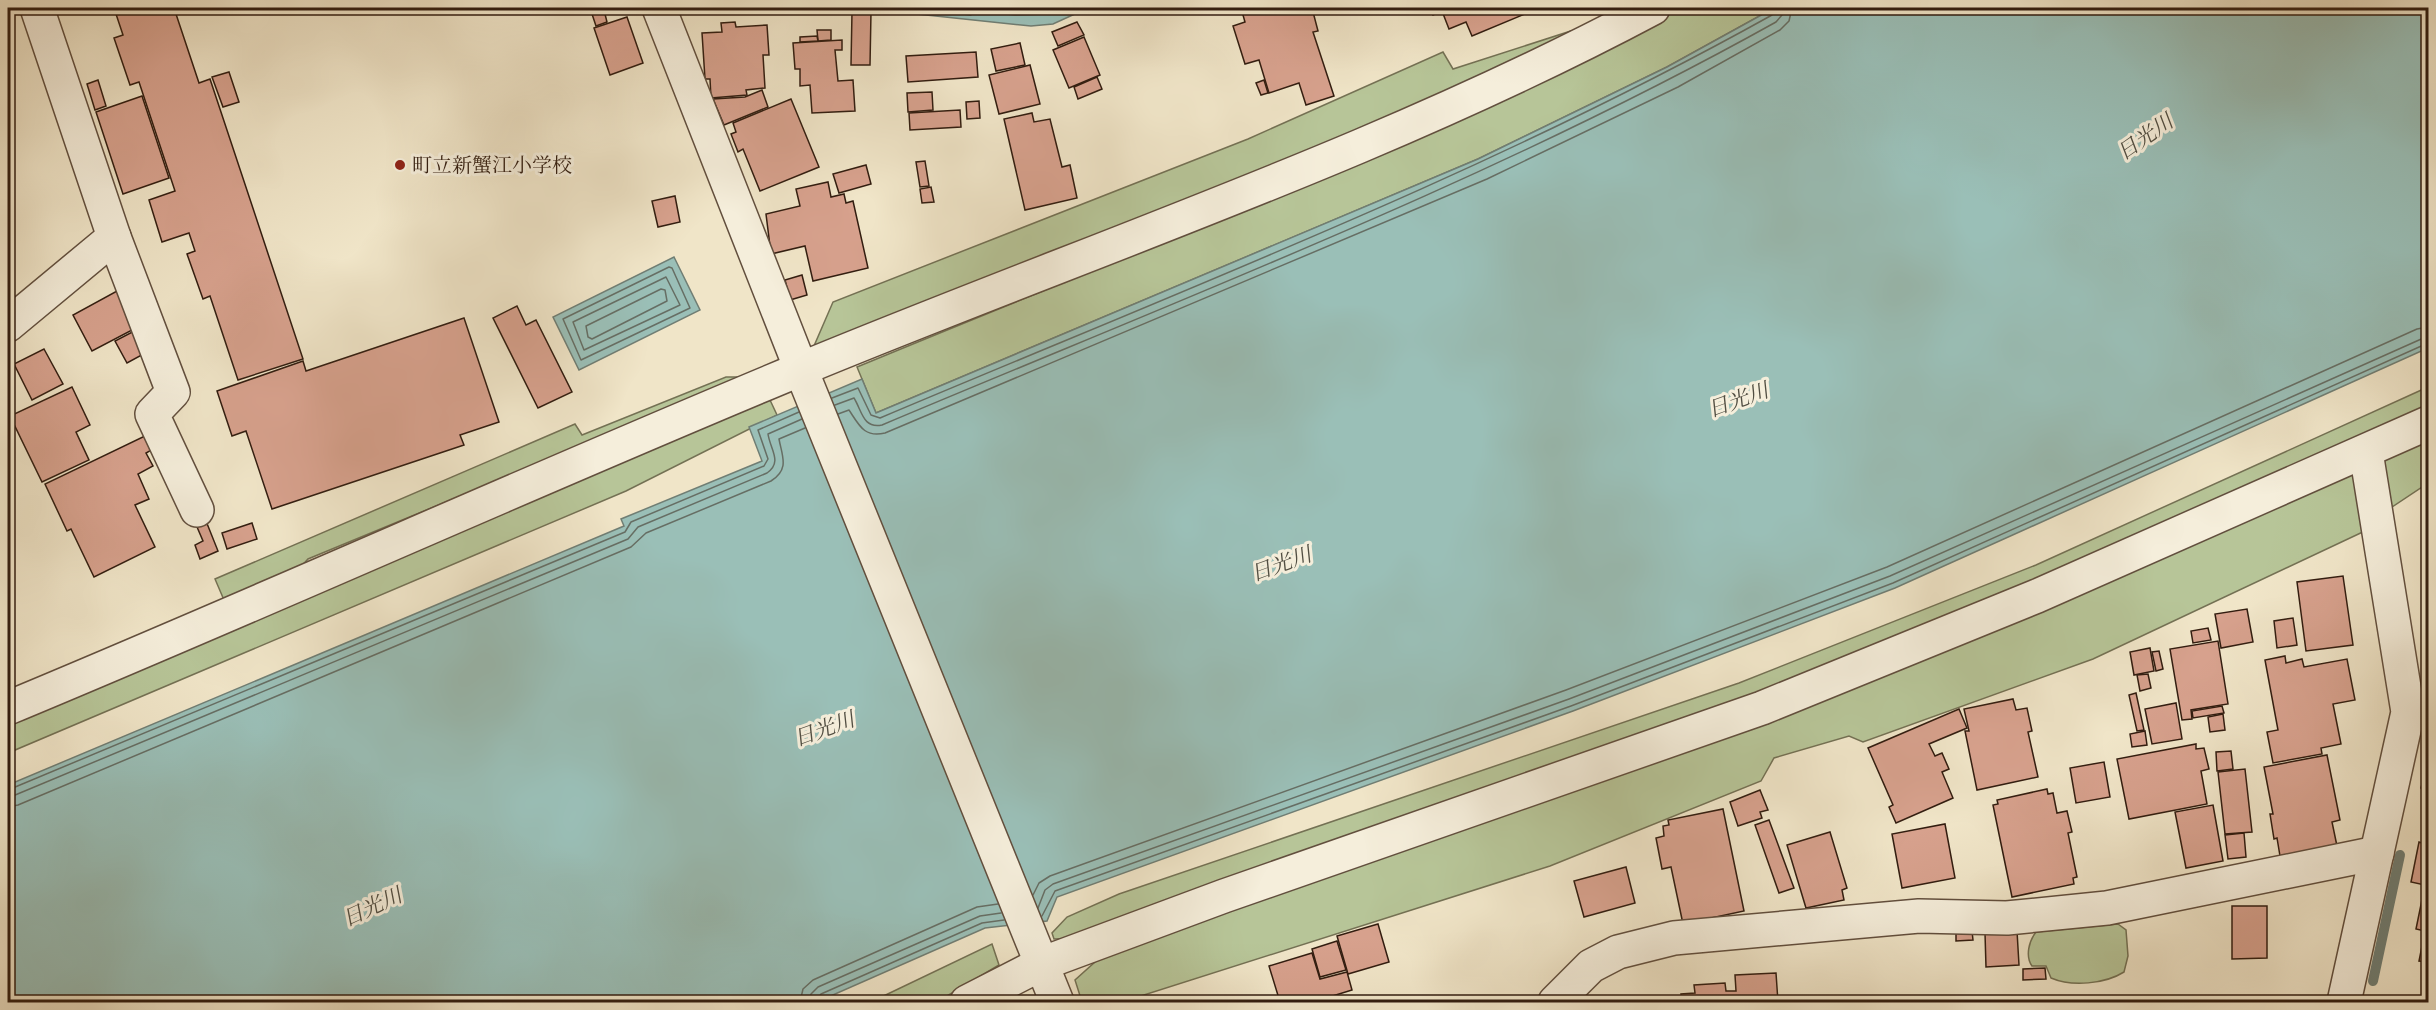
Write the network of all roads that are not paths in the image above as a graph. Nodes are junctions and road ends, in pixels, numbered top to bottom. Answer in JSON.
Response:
{"nodes":[{"id":1,"x":37,"y":8,"type":"edge"},
{"id":2,"x":659,"y":8,"type":"edge"},
{"id":3,"x":1653,"y":8,"type":"edge"},
{"id":4,"x":114,"y":237,"type":"junction"},
{"id":5,"x":8,"y":325,"type":"edge"},
{"id":6,"x":804,"y":378,"type":"junction"},
{"id":7,"x":2428,"y":423,"type":"edge"},
{"id":8,"x":2366,"y":452,"type":"junction"},
{"id":9,"x":197,"y":510,"type":"dead end"},
{"id":10,"x":8,"y":708,"type":"edge"},
{"id":11,"x":2418,"y":714,"type":"edge"},
{"id":12,"x":2377,"y":853,"type":"junction"},
{"id":13,"x":1039,"y":957,"type":"junction"},
{"id":14,"x":967,"y":1002,"type":"edge"},
{"id":15,"x":1057,"y":1002,"type":"edge"},
{"id":16,"x":1555,"y":1002,"type":"edge"},
{"id":17,"x":2344,"y":1002,"type":"edge"}],
"edges":[{"from":1,"to":4,"type":"street"},
{"from":2,"to":6,"type":"street"},
{"from":3,"to":6,"type":"street"},
{"from":4,"to":5,"type":"street"},
{"from":4,"to":9,"type":"street"},
{"from":6,"to":10,"type":"street"},
{"from":6,"to":13,"type":"street"},
{"from":7,"to":8,"type":"street"},
{"from":8,"to":11,"type":"street"},
{"from":8,"to":13,"type":"street"},
{"from":11,"to":12,"type":"street"},
{"from":12,"to":16,"type":"street"},
{"from":12,"to":17,"type":"street"},
{"from":13,"to":14,"type":"street"},
{"from":13,"to":15,"type":"street"}]}
